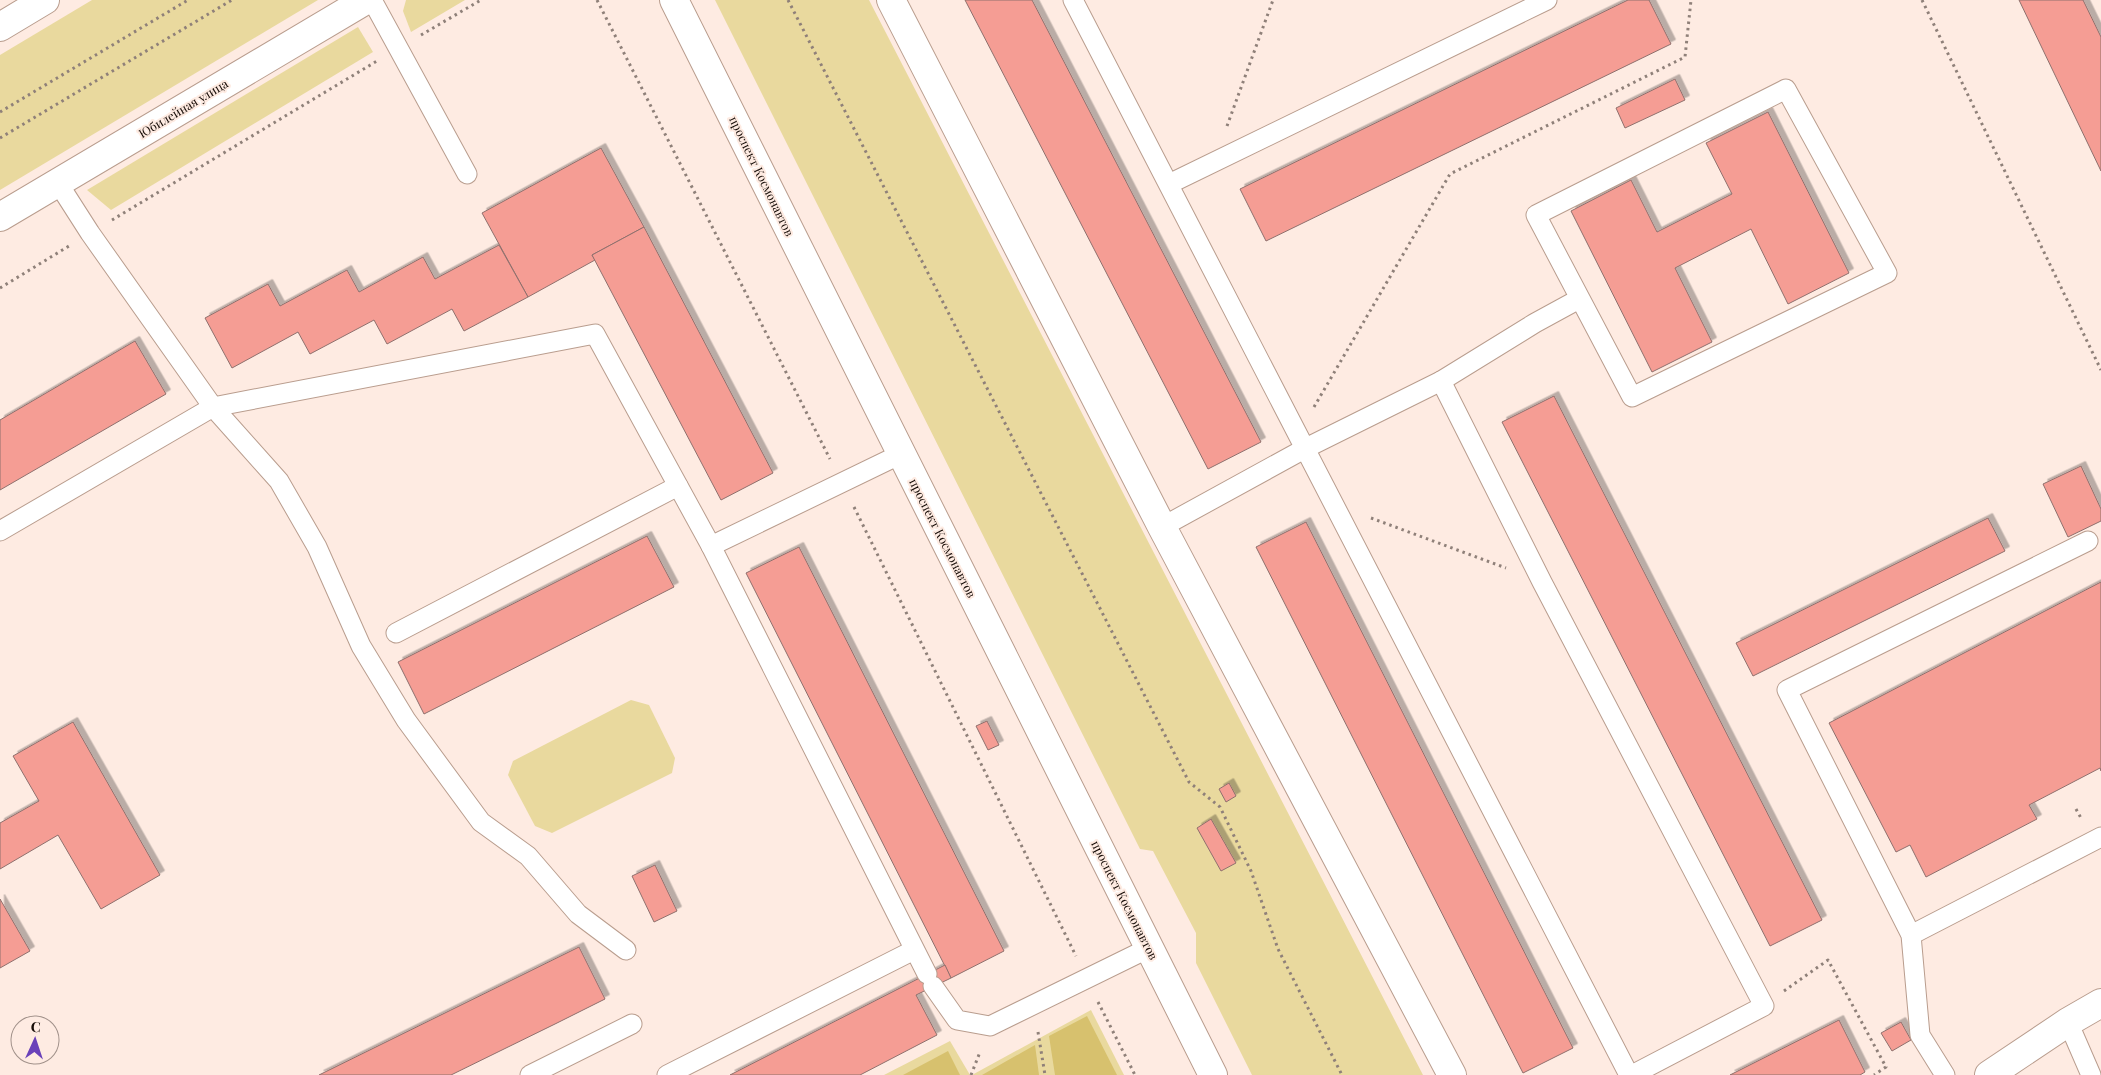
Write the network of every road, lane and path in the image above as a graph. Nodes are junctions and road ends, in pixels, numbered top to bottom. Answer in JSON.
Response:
{"nodes":[{"id":1,"x":45,"y":0,"type":"edge"},
{"id":2,"x":188,"y":0,"type":"edge"},
{"id":3,"x":232,"y":0,"type":"edge"},
{"id":4,"x":366,"y":0,"type":"edge"},
{"id":5,"x":372,"y":0,"type":"edge"},
{"id":6,"x":481,"y":0,"type":"edge"},
{"id":7,"x":597,"y":0,"type":"edge"},
{"id":8,"x":674,"y":0,"type":"edge"},
{"id":9,"x":788,"y":0,"type":"edge"},
{"id":10,"x":891,"y":0,"type":"edge"},
{"id":11,"x":1074,"y":0,"type":"edge"},
{"id":12,"x":1274,"y":0,"type":"edge"},
{"id":13,"x":1547,"y":0,"type":"edge"},
{"id":14,"x":1691,"y":0,"type":"edge"},
{"id":15,"x":1922,"y":0,"type":"edge"},
{"id":16,"x":0,"y":27,"type":"edge"},
{"id":17,"x":398,"y":49,"type":"junction"},
{"id":18,"x":0,"y":112,"type":"edge"},
{"id":19,"x":0,"y":138,"type":"edge"},
{"id":20,"x":1214,"y":162,"type":"junction"},
{"id":21,"x":467,"y":174,"type":"dead end"},
{"id":22,"x":58,"y":183,"type":"junction"},
{"id":23,"x":1169,"y":184,"type":"junction"},
{"id":24,"x":0,"y":217,"type":"edge"},
{"id":25,"x":90,"y":233,"type":"junction"},
{"id":26,"x":0,"y":288,"type":"edge"},
{"id":27,"x":1579,"y":299,"type":"junction"},
{"id":28,"x":2101,"y":370,"type":"edge"},
{"id":29,"x":1441,"y":381,"type":"junction"},
{"id":30,"x":213,"y":408,"type":"junction"},
{"id":31,"x":1303,"y":441,"type":"junction"},
{"id":32,"x":900,"y":454,"type":"junction"},
{"id":33,"x":842,"y":483,"type":"junction"},
{"id":34,"x":678,"y":486,"type":"junction"},
{"id":35,"x":1335,"y":504,"type":"junction"},
{"id":36,"x":1162,"y":527,"type":"junction"},
{"id":37,"x":0,"y":531,"type":"edge"},
{"id":38,"x":2088,"y":541,"type":"dead end"},
{"id":39,"x":710,"y":546,"type":"junction"},
{"id":40,"x":1542,"y":582,"type":"junction"},
{"id":41,"x":396,"y":633,"type":"dead end"},
{"id":42,"x":2101,"y":837,"type":"edge"},
{"id":43,"x":1911,"y":935,"type":"junction"},
{"id":44,"x":1149,"y":948,"type":"junction"},
{"id":45,"x":626,"y":950,"type":"dead end"},
{"id":46,"x":914,"y":950,"type":"junction"},
{"id":47,"x":1086,"y":979,"type":"junction"},
{"id":48,"x":1034,"y":1004,"type":"junction"},
{"id":49,"x":2101,"y":1004,"type":"edge"},
{"id":50,"x":1764,"y":1006,"type":"junction"},
{"id":51,"x":2068,"y":1022,"type":"junction"},
{"id":52,"x":632,"y":1024,"type":"dead end"},
{"id":53,"x":530,"y":1075,"type":"edge"},
{"id":54,"x":666,"y":1075,"type":"edge"},
{"id":55,"x":1045,"y":1075,"type":"edge"},
{"id":56,"x":1136,"y":1075,"type":"edge"},
{"id":57,"x":1213,"y":1075,"type":"edge"},
{"id":58,"x":1342,"y":1075,"type":"edge"},
{"id":59,"x":1452,"y":1075,"type":"edge"},
{"id":60,"x":1631,"y":1075,"type":"edge"},
{"id":61,"x":1874,"y":1075,"type":"edge"},
{"id":62,"x":1945,"y":1075,"type":"edge"},
{"id":63,"x":1990,"y":1075,"type":"edge"},
{"id":64,"x":2091,"y":1075,"type":"edge"}],
"edges":[{"from":1,"to":16,"type":"main road"},
{"from":2,"to":18,"type":"path"},
{"from":3,"to":19,"type":"path"},
{"from":4,"to":22,"type":"main road","name":"Юбилейная улица"},
{"from":5,"to":17,"type":"lane"},
{"from":6,"to":17,"type":"path"},
{"from":7,"to":33,"type":"path"},
{"from":8,"to":32,"type":"main road","name":"проспект Космонавтов"},
{"from":9,"to":58,"type":"path"},
{"from":10,"to":36,"type":"main road"},
{"from":11,"to":23,"type":"lane"},
{"from":12,"to":20,"type":"path"},
{"from":13,"to":20,"type":"lane"},
{"from":14,"to":31,"type":"path"},
{"from":15,"to":28,"type":"path"},
{"from":17,"to":21,"type":"lane"},
{"from":17,"to":25,"type":"path"},
{"from":20,"to":23,"type":"lane"},
{"from":22,"to":24,"type":"main road","name":"Юбилейная улица"},
{"from":22,"to":25,"type":"lane"},
{"from":23,"to":31,"type":"lane"},
{"from":25,"to":26,"type":"path"},
{"from":25,"to":30,"type":"lane"},
{"from":27,"to":27,"type":"lane"},
{"from":27,"to":29,"type":"lane"},
{"from":29,"to":31,"type":"lane"},
{"from":29,"to":40,"type":"lane"},
{"from":30,"to":34,"type":"lane"},
{"from":30,"to":37,"type":"lane"},
{"from":30,"to":45,"type":"lane"},
{"from":31,"to":35,"type":"lane"},
{"from":31,"to":36,"type":"lane"},
{"from":32,"to":33,"type":"lane"},
{"from":32,"to":44,"type":"main road","name":"проспект Космонавтов"},
{"from":33,"to":39,"type":"lane"},
{"from":33,"to":47,"type":"path"},
{"from":34,"to":39,"type":"lane"},
{"from":34,"to":41,"type":"lane"},
{"from":35,"to":40,"type":"path"},
{"from":35,"to":60,"type":"lane"},
{"from":36,"to":59,"type":"main road"},
{"from":38,"to":43,"type":"lane"},
{"from":39,"to":46,"type":"lane"},
{"from":40,"to":50,"type":"lane"},
{"from":42,"to":43,"type":"lane"},
{"from":43,"to":62,"type":"lane"},
{"from":44,"to":47,"type":"lane"},
{"from":44,"to":57,"type":"main road","name":"проспект Космонавтов"},
{"from":46,"to":48,"type":"lane"},
{"from":46,"to":54,"type":"lane"},
{"from":47,"to":48,"type":"lane"},
{"from":47,"to":56,"type":"path"},
{"from":48,"to":55,"type":"path"},
{"from":49,"to":51,"type":"main road"},
{"from":50,"to":60,"type":"lane"},
{"from":50,"to":61,"type":"path"},
{"from":51,"to":63,"type":"main road"},
{"from":51,"to":64,"type":"lane"},
{"from":52,"to":53,"type":"lane"}]}
